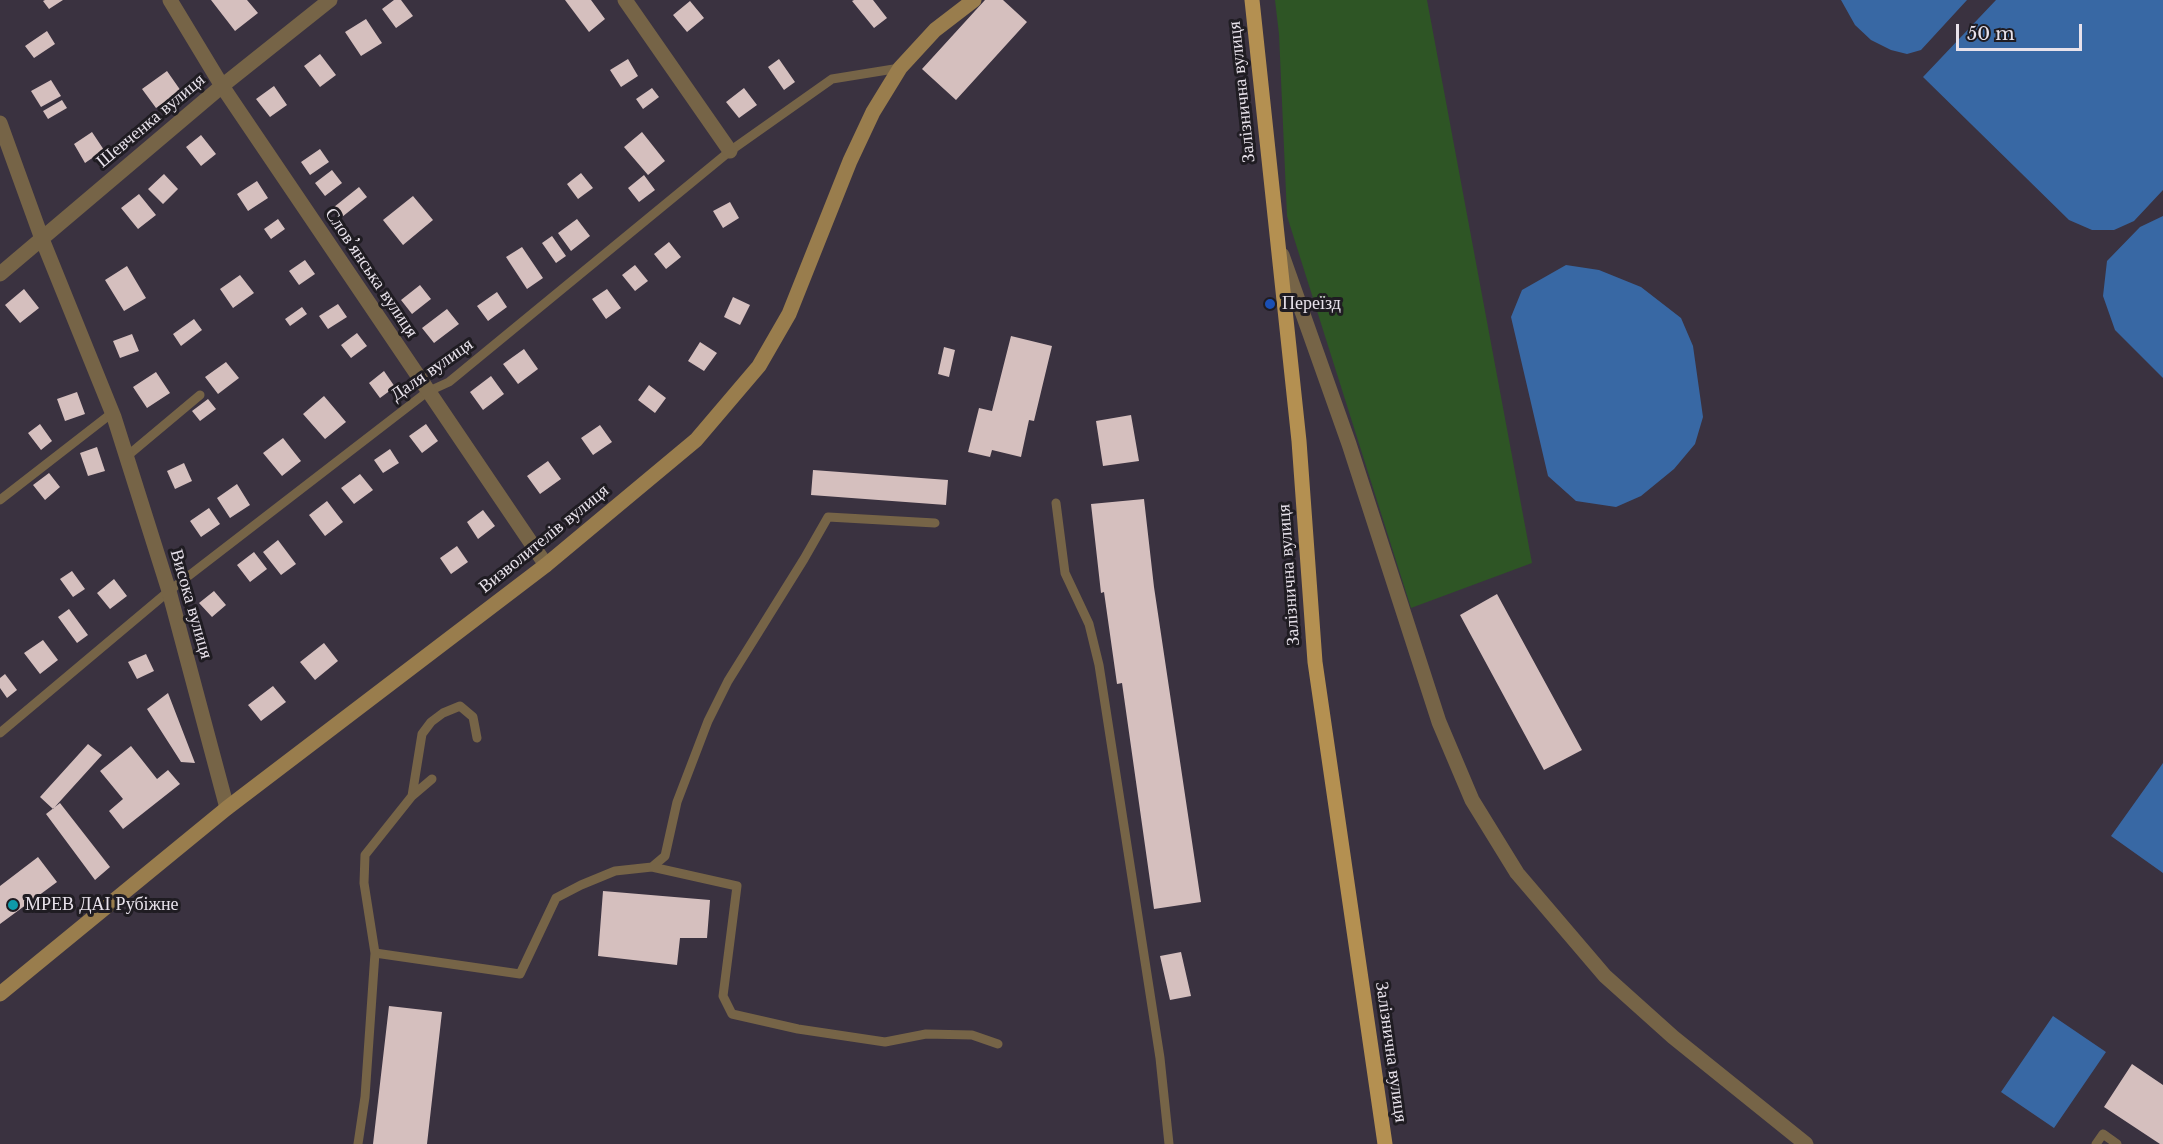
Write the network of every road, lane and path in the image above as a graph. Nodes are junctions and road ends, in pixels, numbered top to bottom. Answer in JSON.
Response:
{"nodes":[{"id":1,"x":170,"y":0,"type":"edge"},
{"id":2,"x":330,"y":0,"type":"edge"},
{"id":3,"x":625,"y":0,"type":"edge"},
{"id":4,"x":974,"y":0,"type":"edge"},
{"id":5,"x":1252,"y":0,"type":"edge"},
{"id":6,"x":900,"y":68,"type":"junction"},
{"id":7,"x":222,"y":86,"type":"junction"},
{"id":8,"x":0,"y":123,"type":"edge"},
{"id":9,"x":730,"y":151,"type":"junction"},
{"id":10,"x":42,"y":239,"type":"junction"},
{"id":11,"x":1279,"y":246,"type":"junction"},
{"id":12,"x":0,"y":274,"type":"edge"},
{"id":13,"x":427,"y":392,"type":"junction"},
{"id":14,"x":200,"y":395,"type":"dead end"},
{"id":15,"x":112,"y":413,"type":"junction"},
{"id":16,"x":126,"y":457,"type":"junction"},
{"id":17,"x":0,"y":500,"type":"edge"},
{"id":18,"x":1056,"y":503,"type":"dead end"},
{"id":19,"x":935,"y":523,"type":"dead end"},
{"id":20,"x":546,"y":564,"type":"junction"},
{"id":21,"x":168,"y":591,"type":"junction"},
{"id":22,"x":0,"y":733,"type":"edge"},
{"id":23,"x":477,"y":738,"type":"dead end"},
{"id":24,"x":432,"y":779,"type":"dead end"},
{"id":25,"x":412,"y":796,"type":"junction"},
{"id":26,"x":227,"y":808,"type":"junction"},
{"id":27,"x":652,"y":867,"type":"junction"},
{"id":28,"x":375,"y":953,"type":"junction"},
{"id":29,"x":0,"y":994,"type":"edge"},
{"id":30,"x":998,"y":1044,"type":"dead end"},
{"id":31,"x":358,"y":1144,"type":"edge"},
{"id":32,"x":1169,"y":1144,"type":"edge"},
{"id":33,"x":1385,"y":1144,"type":"edge"},
{"id":34,"x":1806,"y":1144,"type":"edge"},
{"id":35,"x":2096,"y":1144,"type":"edge"},
{"id":36,"x":2117,"y":1144,"type":"edge"}],
"edges":[{"from":1,"to":7,"type":"street","name":"Слов’янська вулиця"},
{"from":2,"to":7,"type":"street","name":"Шевченка вулиця"},
{"from":3,"to":9,"type":"street"},
{"from":4,"to":6,"type":"street","name":"Визволителів вулиця"},
{"from":5,"to":11,"type":"main road","name":"Залізнична вулиця"},
{"from":6,"to":9,"type":"lane","name":"Даля вулиця"},
{"from":6,"to":20,"type":"street","name":"Визволителів вулиця"},
{"from":7,"to":10,"type":"street","name":"Шевченка вулиця"},
{"from":7,"to":13,"type":"street","name":"Слов’янська вулиця"},
{"from":8,"to":10,"type":"street","name":"Висока вулиця"},
{"from":9,"to":13,"type":"lane","name":"Даля вулиця"},
{"from":10,"to":12,"type":"street","name":"Шевченка вулиця"},
{"from":10,"to":15,"type":"street","name":"Висока вулиця"},
{"from":11,"to":33,"type":"main road","name":"Залізнична вулиця"},
{"from":11,"to":34,"type":"street"},
{"from":13,"to":20,"type":"street","name":"Слов’янська вулиця"},
{"from":13,"to":21,"type":"lane","name":"Даля вулиця"},
{"from":14,"to":16,"type":"lane"},
{"from":15,"to":16,"type":"street","name":"Висока вулиця"},
{"from":15,"to":17,"type":"lane"},
{"from":16,"to":21,"type":"street","name":"Висока вулиця"},
{"from":18,"to":32,"type":"lane"},
{"from":19,"to":27,"type":"lane"},
{"from":20,"to":26,"type":"street","name":"Визволителів вулиця"},
{"from":21,"to":22,"type":"lane","name":"Даля вулиця"},
{"from":21,"to":26,"type":"street","name":"Висока вулиця"},
{"from":23,"to":25,"type":"lane"},
{"from":24,"to":25,"type":"lane"},
{"from":25,"to":28,"type":"lane"},
{"from":26,"to":29,"type":"street","name":"Визволителів вулиця"},
{"from":27,"to":28,"type":"lane"},
{"from":27,"to":30,"type":"lane"},
{"from":28,"to":31,"type":"lane"},
{"from":35,"to":36,"type":"lane"}]}
